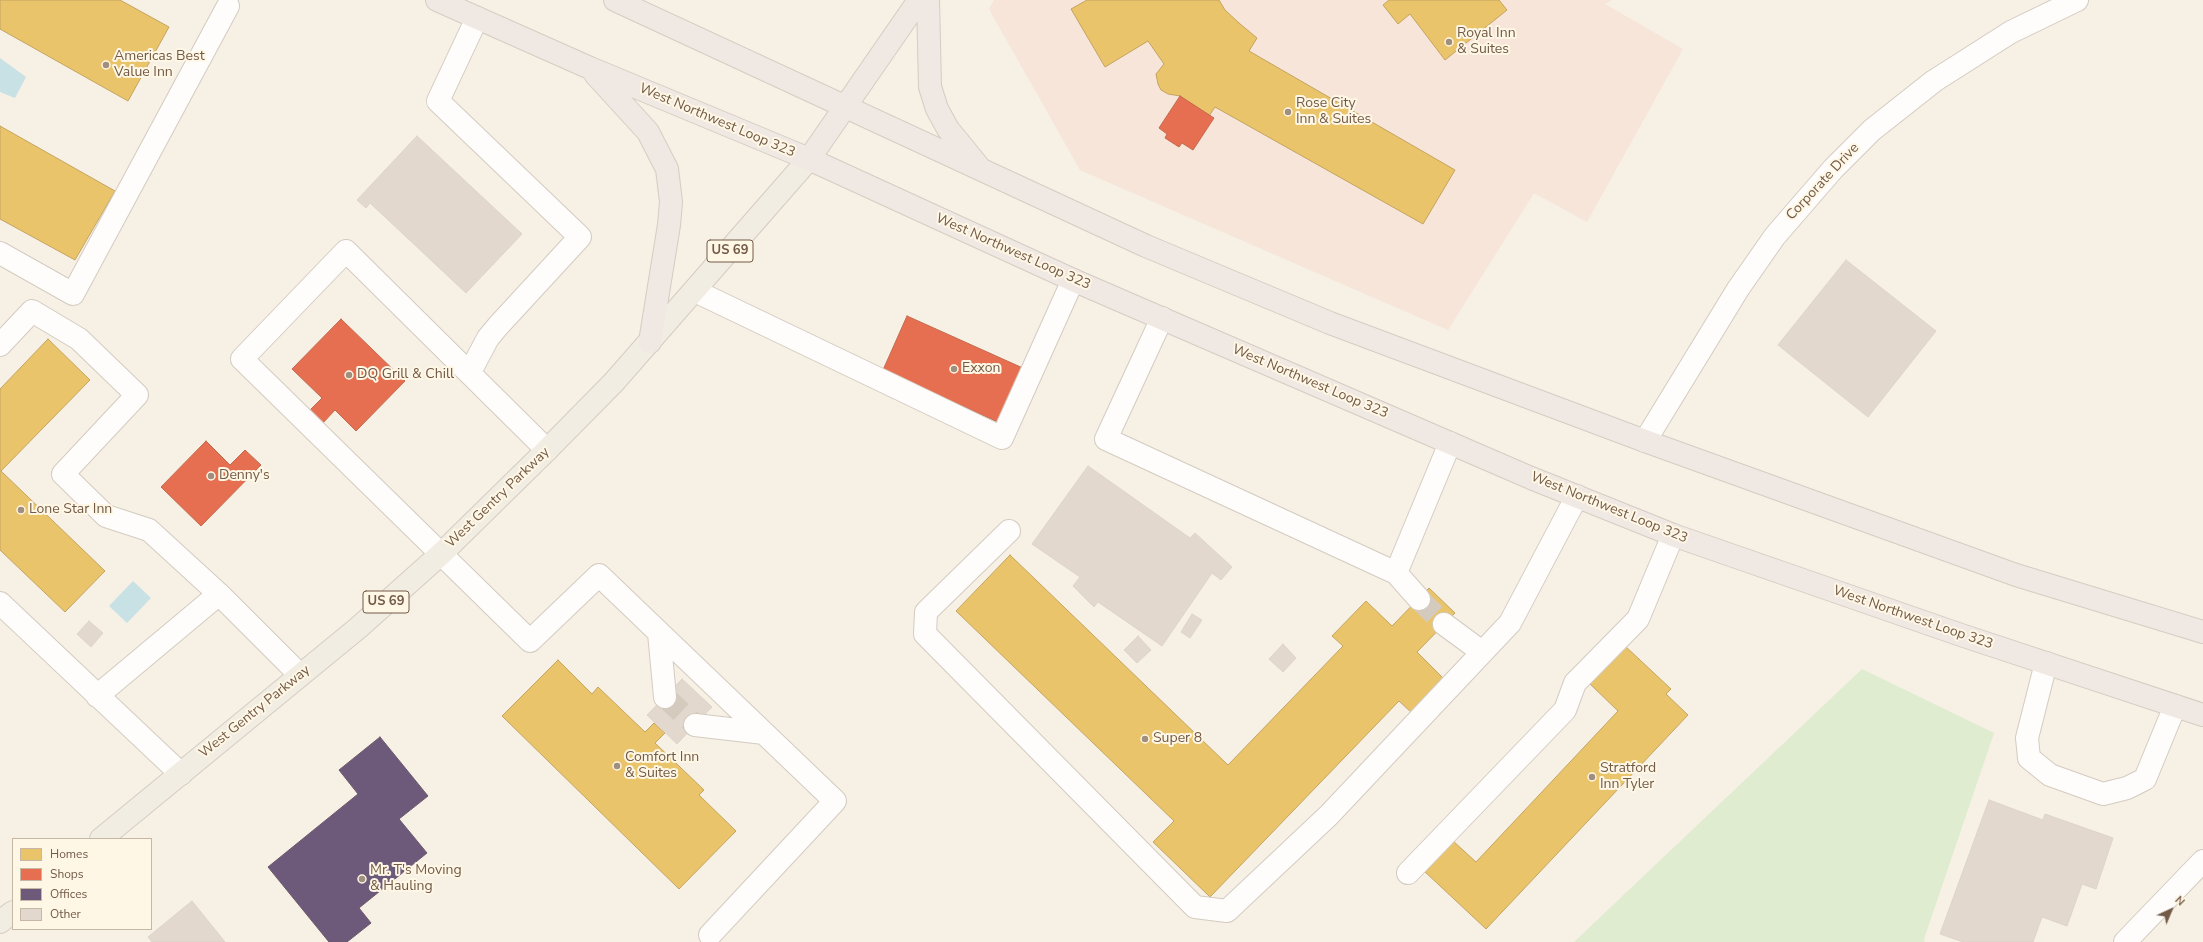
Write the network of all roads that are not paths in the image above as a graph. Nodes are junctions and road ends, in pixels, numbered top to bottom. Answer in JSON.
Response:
{"nodes":[{"id":1,"x":437,"y":0,"type":"edge"},
{"id":2,"x":919,"y":0,"type":"edge"},
{"id":3,"x":928,"y":0,"type":"edge"},
{"id":4,"x":2077,"y":0,"type":"edge"},
{"id":5,"x":225,"y":2,"type":"edge"},
{"id":6,"x":622,"y":2,"type":"edge"},
{"id":7,"x":477,"y":18,"type":"junction"},
{"id":8,"x":590,"y":68,"type":"junction"},
{"id":9,"x":846,"y":107,"type":"junction"},
{"id":10,"x":809,"y":159,"type":"junction"},
{"id":11,"x":984,"y":172,"type":"junction"},
{"id":12,"x":0,"y":253,"type":"edge"},
{"id":13,"x":1073,"y":280,"type":"junction"},
{"id":14,"x":695,"y":291,"type":"junction"},
{"id":15,"x":1162,"y":318,"type":"junction"},
{"id":16,"x":650,"y":342,"type":"junction"},
{"id":17,"x":0,"y":345,"type":"edge"},
{"id":18,"x":470,"y":372,"type":"junction"},
{"id":19,"x":1646,"y":441,"type":"junction"},
{"id":20,"x":1450,"y":443,"type":"junction"},
{"id":21,"x":548,"y":450,"type":"junction"},
{"id":22,"x":1577,"y":496,"type":"junction"},
{"id":23,"x":1009,"y":531,"type":"dead end"},
{"id":24,"x":1673,"y":535,"type":"junction"},
{"id":25,"x":442,"y":553,"type":"junction"},
{"id":26,"x":1396,"y":573,"type":"junction"},
{"id":27,"x":219,"y":594,"type":"junction"},
{"id":28,"x":1419,"y":599,"type":"tunnel mouth"},
{"id":29,"x":0,"y":603,"type":"edge"},
{"id":30,"x":1444,"y":624,"type":"tunnel mouth"},
{"id":31,"x":2203,"y":632,"type":"edge"},
{"id":32,"x":659,"y":633,"type":"junction"},
{"id":33,"x":1482,"y":652,"type":"junction"},
{"id":34,"x":2046,"y":663,"type":"junction"},
{"id":35,"x":300,"y":675,"type":"junction"},
{"id":36,"x":97,"y":696,"type":"junction"},
{"id":37,"x":666,"y":697,"type":"tunnel mouth"},
{"id":38,"x":2175,"y":706,"type":"junction"},
{"id":39,"x":2203,"y":715,"type":"edge"},
{"id":40,"x":695,"y":725,"type":"tunnel mouth"},
{"id":41,"x":764,"y":733,"type":"junction"},
{"id":42,"x":181,"y":774,"type":"junction"},
{"id":43,"x":102,"y":838,"type":"edge"},
{"id":44,"x":2203,"y":861,"type":"edge"},
{"id":45,"x":1408,"y":873,"type":"dead end"},
{"id":46,"x":12,"y":913,"type":"edge"},
{"id":47,"x":0,"y":922,"type":"edge"},
{"id":48,"x":710,"y":935,"type":"dead end"},
{"id":49,"x":2125,"y":942,"type":"edge"}],
"edges":[{"from":1,"to":7,"type":"highway","name":"West Northwest Loop 323"},
{"from":2,"to":9,"type":"highway","number":"US 69"},
{"from":3,"to":11,"type":"highway"},
{"from":4,"to":19,"type":"street","name":"Corporate Drive"},
{"from":5,"to":12,"type":"street"},
{"from":6,"to":9,"type":"highway"},
{"from":7,"to":8,"type":"highway","name":"West Northwest Loop 323"},
{"from":7,"to":18,"type":"street"},
{"from":8,"to":10,"type":"highway","name":"West Northwest Loop 323"},
{"from":8,"to":16,"type":"highway"},
{"from":9,"to":10,"type":"highway","name":"West Gentry Parkway","number":"US 69"},
{"from":9,"to":11,"type":"highway"},
{"from":10,"to":13,"type":"highway","name":"West Northwest Loop 323"},
{"from":10,"to":14,"type":"main road","name":"West Gentry Parkway","number":"US 69"},
{"from":11,"to":19,"type":"highway"},
{"from":13,"to":14,"type":"street"},
{"from":13,"to":15,"type":"highway","name":"West Northwest Loop 323"},
{"from":14,"to":16,"type":"main road","name":"West Gentry Parkway","number":"US 69"},
{"from":15,"to":20,"type":"highway","name":"West Northwest Loop 323"},
{"from":15,"to":26,"type":"street"},
{"from":16,"to":21,"type":"main road","name":"West Gentry Parkway","number":"US 69"},
{"from":17,"to":27,"type":"street"},
{"from":18,"to":21,"type":"street"},
{"from":18,"to":25,"type":"street"},
{"from":19,"to":31,"type":"highway"},
{"from":20,"to":22,"type":"highway","name":"West Northwest Loop 323"},
{"from":20,"to":26,"type":"street"},
{"from":21,"to":25,"type":"main road","name":"West Gentry Parkway","number":"US 69"},
{"from":22,"to":24,"type":"highway","name":"West Northwest Loop 323"},
{"from":22,"to":33,"type":"street"},
{"from":23,"to":33,"type":"street"},
{"from":24,"to":34,"type":"highway","name":"West Northwest Loop 323"},
{"from":24,"to":45,"type":"street"},
{"from":25,"to":32,"type":"street"},
{"from":25,"to":35,"type":"main road","name":"West Gentry Parkway","number":"US 69"},
{"from":26,"to":28,"type":"street"},
{"from":27,"to":35,"type":"street"},
{"from":27,"to":36,"type":"street"},
{"from":29,"to":36,"type":"street"},
{"from":30,"to":33,"type":"street"},
{"from":32,"to":37,"type":"street"},
{"from":32,"to":41,"type":"street"},
{"from":34,"to":38,"type":"highway","name":"West Northwest Loop 323"},
{"from":34,"to":38,"type":"street"},
{"from":35,"to":42,"type":"main road","name":"West Gentry Parkway","number":"US 69"},
{"from":36,"to":42,"type":"street"},
{"from":38,"to":39,"type":"highway","name":"West Northwest Loop 323"},
{"from":40,"to":41,"type":"street"},
{"from":41,"to":48,"type":"street"},
{"from":42,"to":43,"type":"main road","name":"West Gentry Parkway","number":"US 69"},
{"from":44,"to":49,"type":"street"},
{"from":46,"to":47,"type":"main road"}]}
